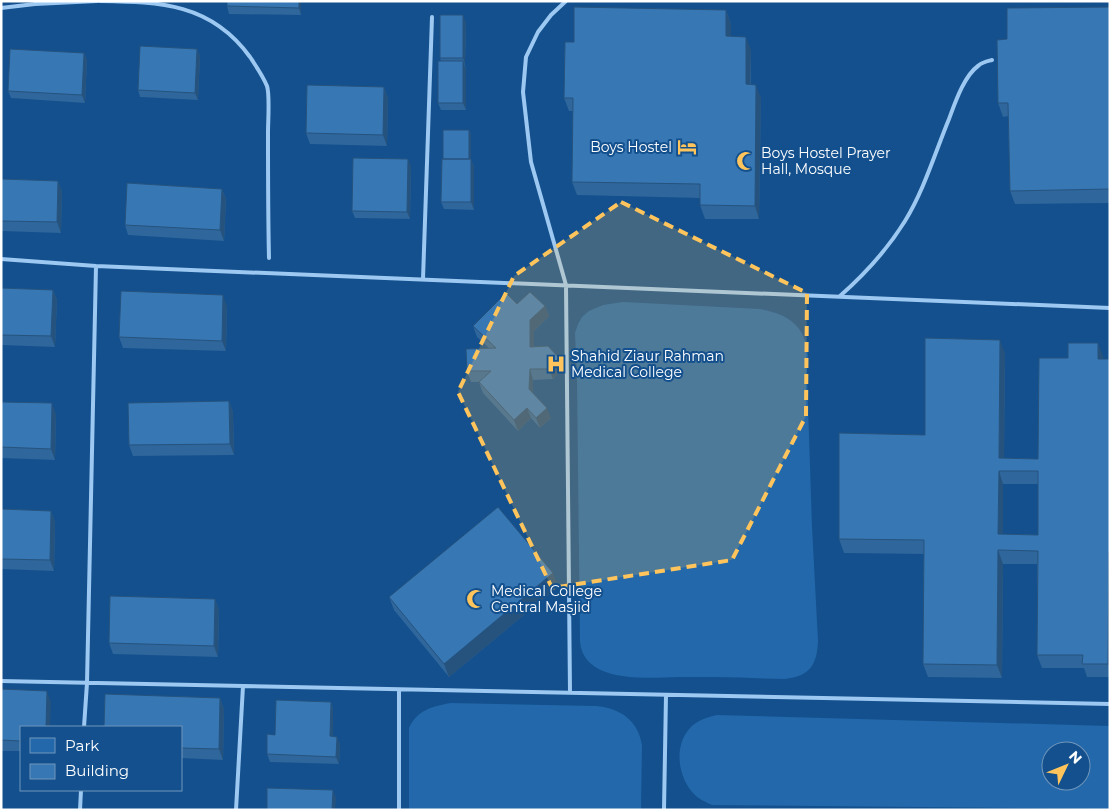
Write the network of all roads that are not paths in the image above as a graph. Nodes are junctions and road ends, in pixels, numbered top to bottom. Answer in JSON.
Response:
{"nodes":[{"id":1,"x":99,"y":1,"type":"edge"},
{"id":2,"x":566,"y":1,"type":"edge"},
{"id":3,"x":1,"y":8,"type":"edge"},
{"id":4,"x":432,"y":17,"type":"dead end"},
{"id":5,"x":992,"y":60,"type":"dead end"},
{"id":6,"x":269,"y":258,"type":"dead end"},
{"id":7,"x":1,"y":259,"type":"edge"},
{"id":8,"x":96,"y":266,"type":"junction"},
{"id":9,"x":422,"y":279,"type":"junction"},
{"id":10,"x":566,"y":285,"type":"junction"},
{"id":11,"x":840,"y":296,"type":"junction"},
{"id":12,"x":1110,"y":308,"type":"edge"},
{"id":13,"x":1,"y":681,"type":"edge"},
{"id":14,"x":87,"y":683,"type":"junction"},
{"id":15,"x":243,"y":686,"type":"junction"},
{"id":16,"x":399,"y":690,"type":"junction"},
{"id":17,"x":570,"y":693,"type":"junction"},
{"id":18,"x":666,"y":695,"type":"junction"},
{"id":19,"x":1110,"y":704,"type":"edge"},
{"id":20,"x":84,"y":726,"type":"edge"},
{"id":21,"x":81,"y":791,"type":"edge"},
{"id":22,"x":80,"y":810,"type":"edge"},
{"id":23,"x":236,"y":810,"type":"edge"},
{"id":24,"x":399,"y":810,"type":"edge"},
{"id":25,"x":664,"y":810,"type":"edge"}],
"edges":[{"from":1,"to":3,"type":"lane"},
{"from":1,"to":6,"type":"lane"},
{"from":2,"to":10,"type":"lane"},
{"from":4,"to":9,"type":"lane"},
{"from":5,"to":11,"type":"lane"},
{"from":7,"to":8,"type":"lane"},
{"from":8,"to":9,"type":"lane"},
{"from":8,"to":14,"type":"lane"},
{"from":9,"to":10,"type":"lane"},
{"from":10,"to":11,"type":"lane"},
{"from":10,"to":17,"type":"lane"},
{"from":11,"to":12,"type":"lane"},
{"from":13,"to":14,"type":"lane"},
{"from":14,"to":15,"type":"lane"},
{"from":14,"to":20,"type":"lane"},
{"from":15,"to":16,"type":"lane"},
{"from":15,"to":23,"type":"lane"},
{"from":16,"to":17,"type":"lane"},
{"from":16,"to":24,"type":"lane"},
{"from":17,"to":18,"type":"lane"},
{"from":18,"to":19,"type":"lane"},
{"from":18,"to":25,"type":"lane"},
{"from":21,"to":22,"type":"lane"}]}
